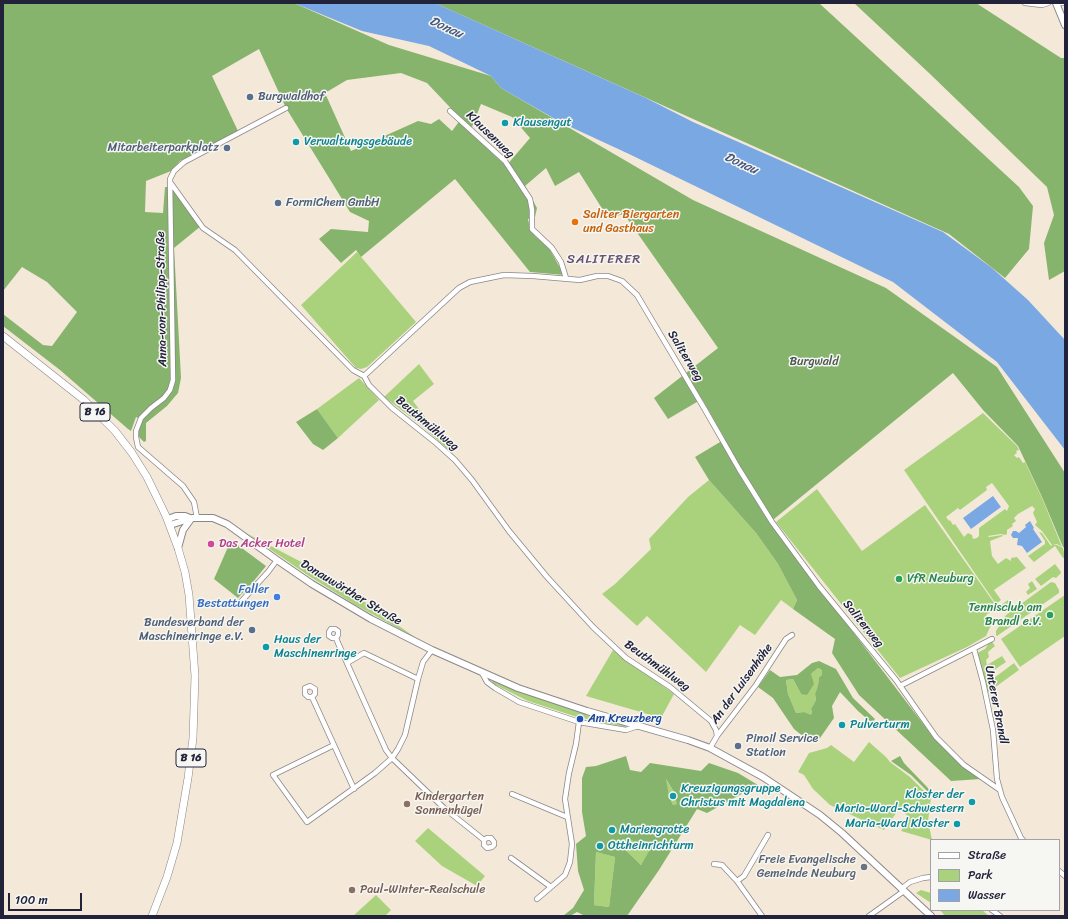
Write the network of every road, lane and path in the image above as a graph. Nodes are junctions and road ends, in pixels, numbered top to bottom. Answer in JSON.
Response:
{"nodes":[{"id":1,"x":1025,"y":3,"type":"edge"},
{"id":2,"x":1048,"y":3,"type":"edge"},
{"id":3,"x":1056,"y":3,"type":"edge"},
{"id":4,"x":1060,"y":3,"type":"edge"},
{"id":5,"x":1065,"y":3,"type":"edge"},
{"id":6,"x":1065,"y":25,"type":"edge"},
{"id":7,"x":286,"y":108,"type":"dead end"},
{"id":8,"x":450,"y":111,"type":"dead end"},
{"id":9,"x":170,"y":182,"type":"junction"},
{"id":10,"x":566,"y":278,"type":"junction"},
{"id":11,"x":3,"y":336,"type":"edge"},
{"id":12,"x":364,"y":376,"type":"junction"},
{"id":13,"x":194,"y":518,"type":"junction"},
{"id":14,"x":169,"y":522,"type":"junction"},
{"id":15,"x":178,"y":548,"type":"junction"},
{"id":16,"x":276,"y":560,"type":"junction"},
{"id":17,"x":238,"y":605,"type":"dead end"},
{"id":18,"x":792,"y":635,"type":"dead end"},
{"id":19,"x":336,"y":638,"type":"dead end"},
{"id":20,"x":992,"y":639,"type":"dead end"},
{"id":21,"x":974,"y":648,"type":"junction"},
{"id":22,"x":432,"y":650,"type":"junction"},
{"id":23,"x":347,"y":663,"type":"junction"},
{"id":24,"x":482,"y":673,"type":"junction"},
{"id":25,"x":418,"y":679,"type":"junction"},
{"id":26,"x":900,"y":686,"type":"junction"},
{"id":27,"x":312,"y":697,"type":"dead end"},
{"id":28,"x":579,"y":722,"type":"junction"},
{"id":29,"x":638,"y":726,"type":"junction"},
{"id":30,"x":717,"y":736,"type":"junction"},
{"id":31,"x":334,"y":745,"type":"junction"},
{"id":32,"x":710,"y":748,"type":"junction"},
{"id":33,"x":392,"y":758,"type":"junction"},
{"id":34,"x":354,"y":789,"type":"junction"},
{"id":35,"x":1000,"y":790,"type":"junction"},
{"id":36,"x":512,"y":794,"type":"dead end"},
{"id":37,"x":567,"y":817,"type":"junction"},
{"id":38,"x":768,"y":835,"type":"dead end"},
{"id":39,"x":1022,"y":839,"type":"edge"},
{"id":40,"x":484,"y":840,"type":"dead end"},
{"id":41,"x":511,"y":858,"type":"dead end"},
{"id":42,"x":714,"y":864,"type":"dead end"},
{"id":43,"x":930,"y":877,"type":"edge"},
{"id":44,"x":737,"y":881,"type":"junction"},
{"id":45,"x":551,"y":887,"type":"junction"},
{"id":46,"x":903,"y":890,"type":"junction"},
{"id":47,"x":537,"y":900,"type":"dead end"},
{"id":48,"x":152,"y":916,"type":"edge"},
{"id":49,"x":762,"y":916,"type":"edge"},
{"id":50,"x":869,"y":916,"type":"edge"},
{"id":51,"x":931,"y":916,"type":"edge"}],
"edges":[{"from":1,"to":2,"type":"street"},
{"from":3,"to":6,"type":"main road"},
{"from":4,"to":5,"type":"street"},
{"from":7,"to":9,"type":"street"},
{"from":8,"to":10,"type":"street","name":"Klausenweg"},
{"from":9,"to":12,"type":"street","name":"Beuthmühlweg"},
{"from":9,"to":13,"type":"street","name":"Anna-von-Philipp-Straße"},
{"from":10,"to":12,"type":"street","name":"Saliterweg"},
{"from":10,"to":26,"type":"street","name":"Saliterweg"},
{"from":11,"to":14,"type":"main road","number":"B 16"},
{"from":12,"to":30,"type":"street","name":"Beuthmühlweg"},
{"from":13,"to":14,"type":"main road","name":"Donauwörther Straße"},
{"from":13,"to":15,"type":"main road"},
{"from":13,"to":16,"type":"main road","name":"Donauwörther Straße"},
{"from":14,"to":15,"type":"main road","number":"B 16"},
{"from":15,"to":48,"type":"main road","number":"B 16"},
{"from":16,"to":17,"type":"street"},
{"from":16,"to":22,"type":"main road","name":"Donauwörther Straße"},
{"from":18,"to":30,"type":"street","name":"An der Luisenhöhe"},
{"from":19,"to":23,"type":"street"},
{"from":20,"to":21,"type":"street"},
{"from":21,"to":26,"type":"street"},
{"from":21,"to":35,"type":"street","name":"Unterer Brandl"},
{"from":22,"to":24,"type":"main road","name":"Donauwörther Straße"},
{"from":22,"to":25,"type":"street"},
{"from":23,"to":25,"type":"street"},
{"from":23,"to":33,"type":"street"},
{"from":24,"to":28,"type":"street","name":"Donauwörther Straße"},
{"from":24,"to":29,"type":"main road","name":"Donauwörther Straße"},
{"from":25,"to":33,"type":"street"},
{"from":26,"to":35,"type":"street"},
{"from":27,"to":31,"type":"street"},
{"from":28,"to":29,"type":"street","name":"Donauwörther Straße"},
{"from":28,"to":37,"type":"street"},
{"from":29,"to":32,"type":"main road","name":"Donauwörther Straße"},
{"from":30,"to":32,"type":"street","name":"An der Luisenhöhe"},
{"from":31,"to":34,"type":"street"},
{"from":31,"to":34,"type":"street"},
{"from":32,"to":46,"type":"main road","name":"Donauwörther Straße"},
{"from":33,"to":34,"type":"street"},
{"from":33,"to":40,"type":"street"},
{"from":35,"to":39,"type":"street","name":"Unterer Brandl"},
{"from":36,"to":37,"type":"street"},
{"from":37,"to":45,"type":"street"},
{"from":38,"to":44,"type":"street"},
{"from":41,"to":45,"type":"street"},
{"from":42,"to":44,"type":"street"},
{"from":43,"to":46,"type":"street"},
{"from":44,"to":49,"type":"street"},
{"from":45,"to":47,"type":"street"},
{"from":46,"to":50,"type":"street"},
{"from":46,"to":51,"type":"main road","name":"Donauwörther Straße"}]}
